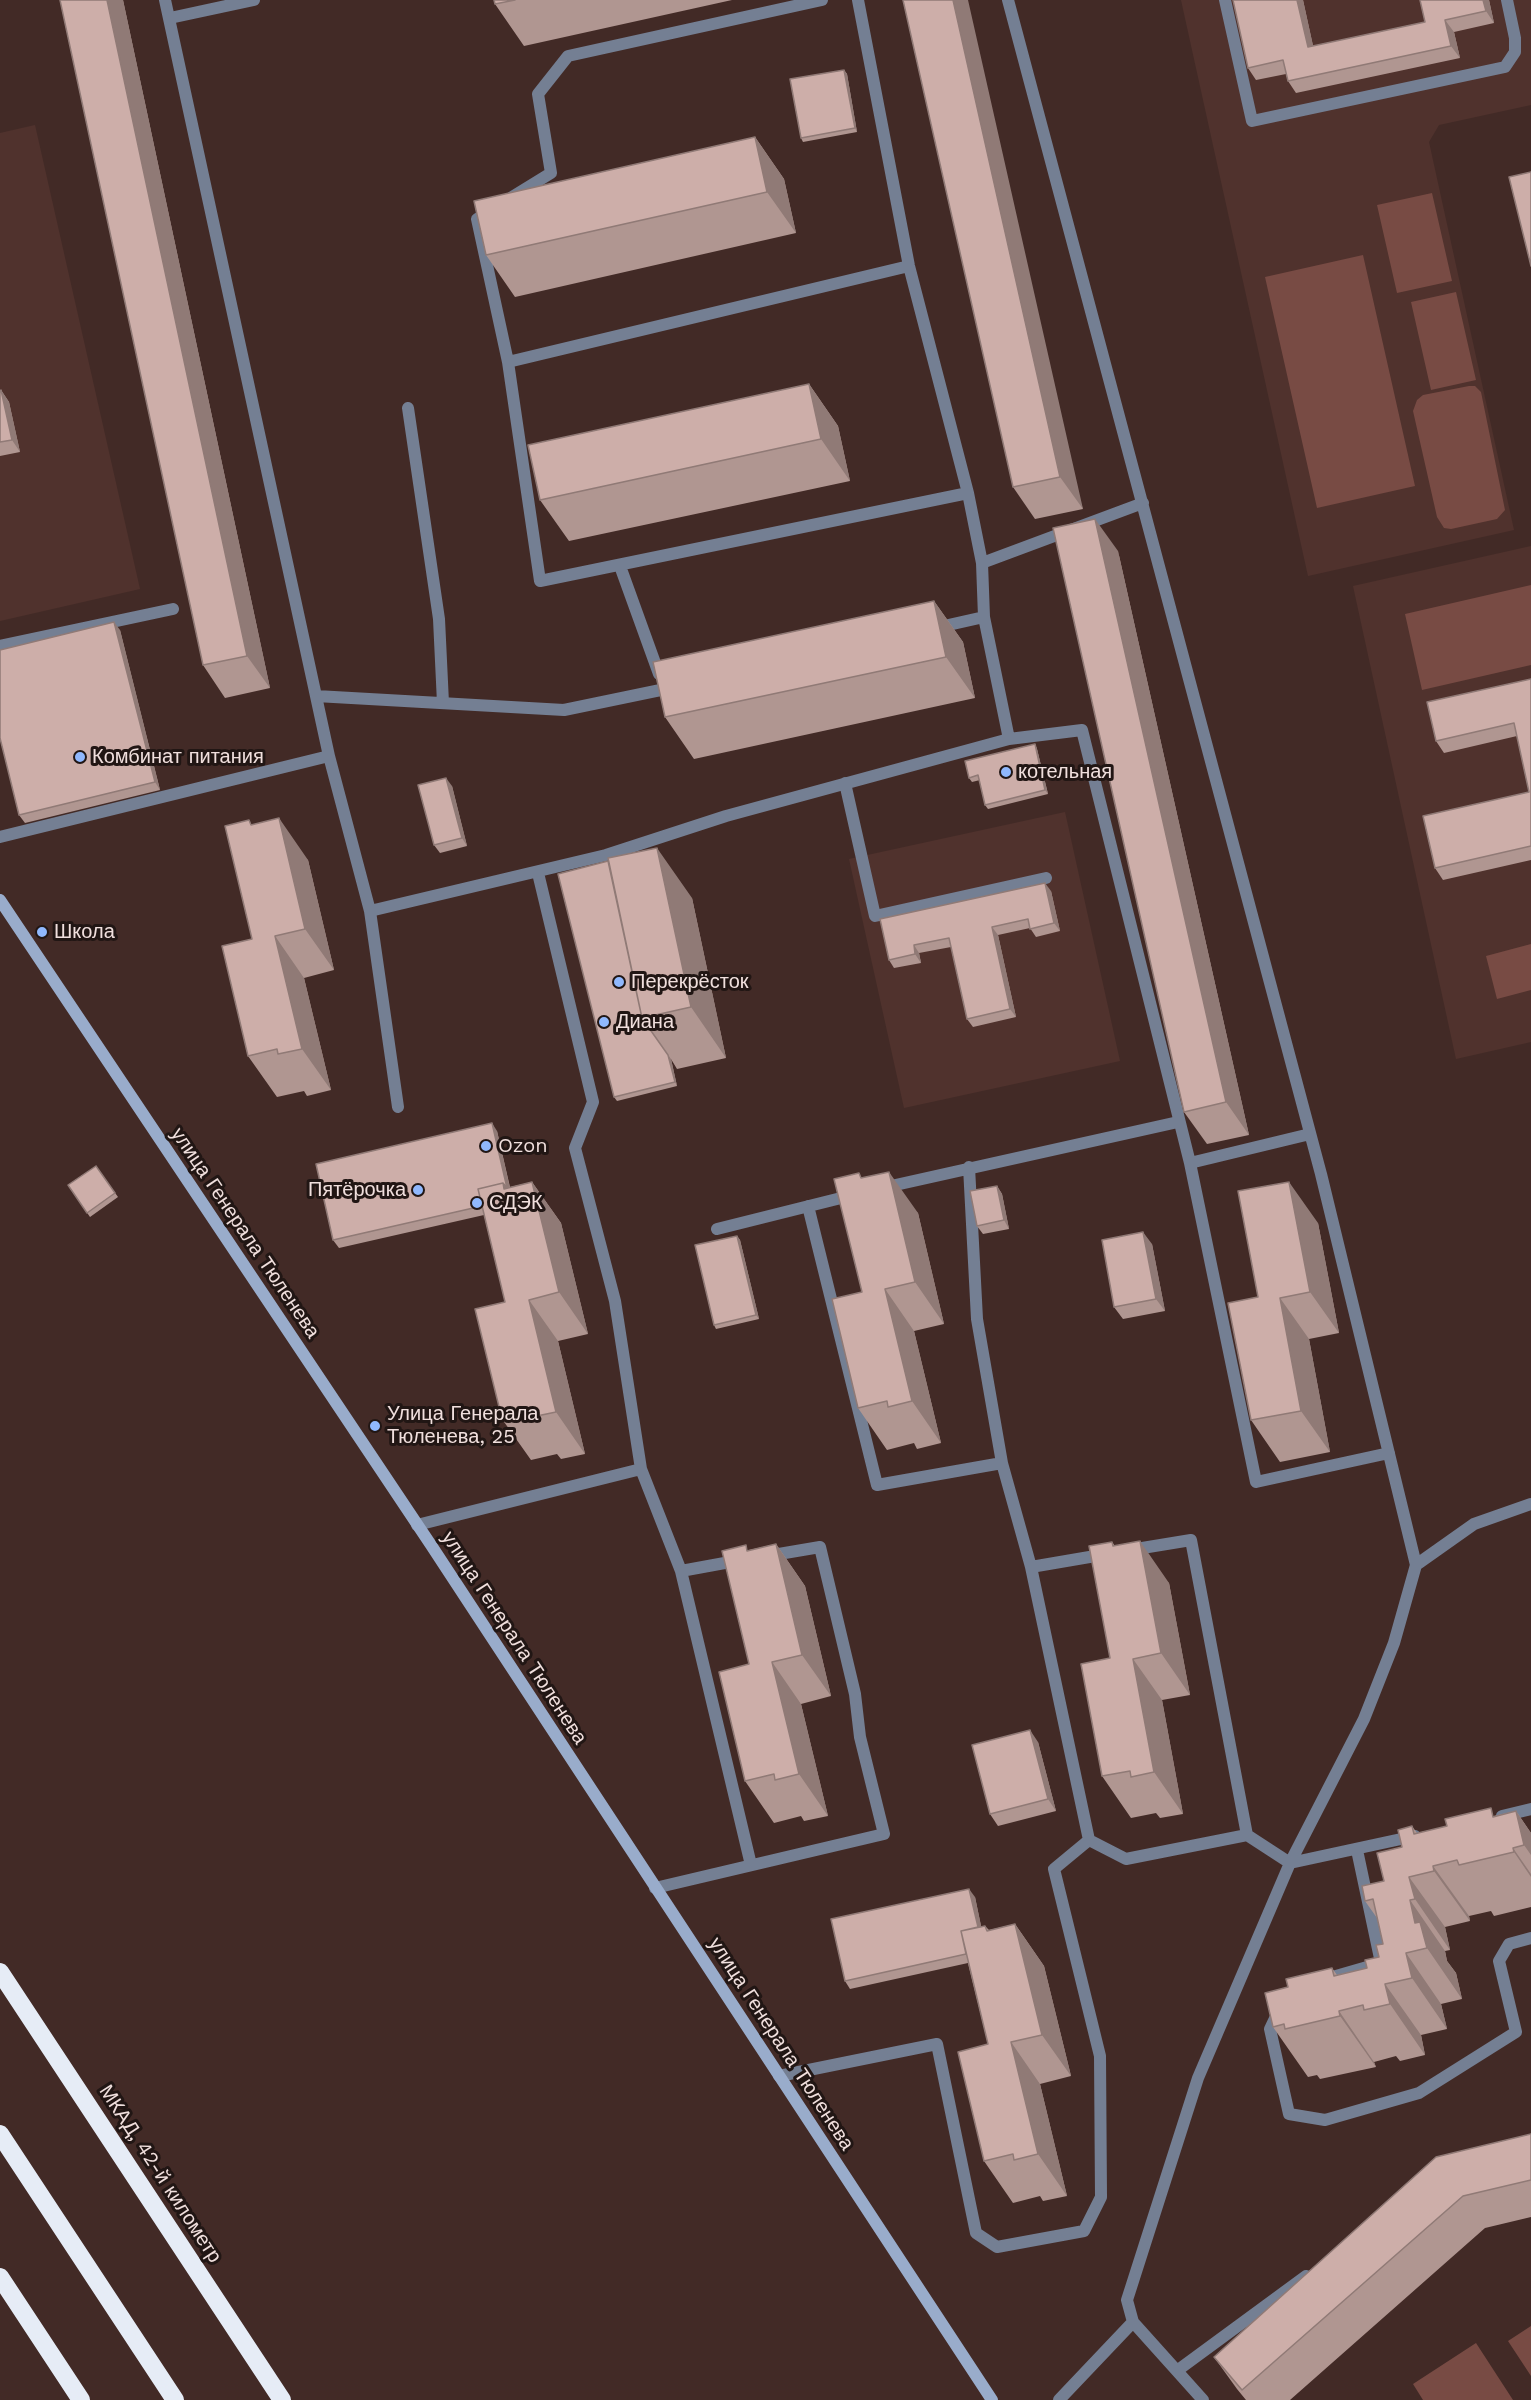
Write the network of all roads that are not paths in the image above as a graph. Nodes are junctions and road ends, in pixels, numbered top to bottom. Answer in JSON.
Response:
{"nodes":[{"id":1,"x":165,"y":0,"type":"edge"},
{"id":2,"x":254,"y":0,"type":"edge"},
{"id":3,"x":822,"y":0,"type":"edge"},
{"id":4,"x":858,"y":0,"type":"edge"},
{"id":5,"x":1008,"y":0,"type":"edge"},
{"id":6,"x":1225,"y":0,"type":"edge"},
{"id":7,"x":1507,"y":0,"type":"edge"},
{"id":8,"x":170,"y":18,"type":"junction"},
{"id":9,"x":909,"y":266,"type":"junction"},
{"id":10,"x":508,"y":362,"type":"junction"},
{"id":11,"x":408,"y":408,"type":"dead end"},
{"id":12,"x":968,"y":493,"type":"junction"},
{"id":13,"x":1143,"y":503,"type":"junction"},
{"id":14,"x":982,"y":563,"type":"junction"},
{"id":15,"x":620,"y":566,"type":"junction"},
{"id":16,"x":173,"y":609,"type":"dead end"},
{"id":17,"x":984,"y":617,"type":"junction"},
{"id":18,"x":927,"y":630,"type":"edge"},
{"id":19,"x":0,"y":646,"type":"edge"},
{"id":20,"x":688,"y":684,"type":"edge"},
{"id":21,"x":664,"y":690,"type":"junction"},
{"id":22,"x":316,"y":696,"type":"junction"},
{"id":23,"x":443,"y":703,"type":"junction"},
{"id":24,"x":1009,"y":739,"type":"junction"},
{"id":25,"x":329,"y":756,"type":"junction"},
{"id":26,"x":845,"y":783,"type":"junction"},
{"id":27,"x":0,"y":837,"type":"edge"},
{"id":28,"x":538,"y":873,"type":"junction"},
{"id":29,"x":1046,"y":878,"type":"dead end"},
{"id":30,"x":0,"y":900,"type":"edge"},
{"id":31,"x":370,"y":911,"type":"junction"},
{"id":32,"x":398,"y":1107,"type":"dead end"},
{"id":33,"x":1178,"y":1122,"type":"junction"},
{"id":34,"x":1310,"y":1134,"type":"junction"},
{"id":35,"x":1190,"y":1163,"type":"junction"},
{"id":36,"x":969,"y":1167,"type":"junction"},
{"id":37,"x":808,"y":1206,"type":"junction"},
{"id":38,"x":717,"y":1229,"type":"dead end"},
{"id":39,"x":1389,"y":1453,"type":"junction"},
{"id":40,"x":1002,"y":1463,"type":"junction"},
{"id":41,"x":641,"y":1469,"type":"junction"},
{"id":42,"x":1531,"y":1504,"type":"edge"},
{"id":43,"x":417,"y":1525,"type":"junction"},
{"id":44,"x":1416,"y":1565,"type":"junction"},
{"id":45,"x":1031,"y":1567,"type":"junction"},
{"id":46,"x":681,"y":1570,"type":"junction"},
{"id":47,"x":1531,"y":1809,"type":"edge"},
{"id":48,"x":1491,"y":1819,"type":"edge"},
{"id":49,"x":1424,"y":1834,"type":"edge"},
{"id":50,"x":1247,"y":1835,"type":"junction"},
{"id":51,"x":1089,"y":1840,"type":"junction"},
{"id":52,"x":1358,"y":1850,"type":"junction"},
{"id":53,"x":1290,"y":1863,"type":"junction"},
{"id":54,"x":751,"y":1866,"type":"junction"},
{"id":55,"x":655,"y":1888,"type":"junction"},
{"id":56,"x":1531,"y":1938,"type":"edge"},
{"id":57,"x":0,"y":1972,"type":"edge"},
{"id":58,"x":1320,"y":1980,"type":"edge"},
{"id":59,"x":1284,"y":1999,"type":"edge"},
{"id":60,"x":779,"y":2076,"type":"junction"},
{"id":61,"x":0,"y":2134,"type":"edge"},
{"id":62,"x":1320,"y":2266,"type":"edge"},
{"id":63,"x":0,"y":2277,"type":"edge"},
{"id":64,"x":1132,"y":2322,"type":"junction"},
{"id":65,"x":1178,"y":2370,"type":"junction"},
{"id":66,"x":81,"y":2400,"type":"edge"},
{"id":67,"x":175,"y":2400,"type":"edge"},
{"id":68,"x":282,"y":2400,"type":"edge"},
{"id":69,"x":992,"y":2400,"type":"edge"},
{"id":70,"x":1059,"y":2400,"type":"edge"},
{"id":71,"x":1203,"y":2400,"type":"edge"}],
"edges":[{"from":1,"to":8,"type":"lane"},
{"from":2,"to":8,"type":"lane"},
{"from":3,"to":10,"type":"lane"},
{"from":4,"to":9,"type":"lane"},
{"from":5,"to":13,"type":"lane"},
{"from":6,"to":7,"type":"lane"},
{"from":8,"to":22,"type":"lane"},
{"from":9,"to":10,"type":"lane"},
{"from":9,"to":12,"type":"lane"},
{"from":10,"to":15,"type":"lane"},
{"from":11,"to":23,"type":"lane"},
{"from":12,"to":14,"type":"lane"},
{"from":12,"to":15,"type":"lane"},
{"from":13,"to":14,"type":"lane"},
{"from":13,"to":34,"type":"lane"},
{"from":14,"to":17,"type":"lane"},
{"from":15,"to":21,"type":"lane"},
{"from":16,"to":19,"type":"lane"},
{"from":17,"to":18,"type":"lane"},
{"from":17,"to":24,"type":"lane"},
{"from":20,"to":21,"type":"lane"},
{"from":21,"to":23,"type":"lane"},
{"from":22,"to":23,"type":"lane"},
{"from":22,"to":25,"type":"lane"},
{"from":24,"to":26,"type":"lane"},
{"from":24,"to":33,"type":"lane"},
{"from":25,"to":27,"type":"lane"},
{"from":25,"to":31,"type":"lane"},
{"from":26,"to":28,"type":"lane"},
{"from":26,"to":29,"type":"lane"},
{"from":28,"to":31,"type":"lane"},
{"from":28,"to":41,"type":"lane"},
{"from":30,"to":43,"type":"street","name":"улица Генерала Тюленева"},
{"from":31,"to":32,"type":"lane"},
{"from":33,"to":35,"type":"lane"},
{"from":33,"to":36,"type":"lane"},
{"from":34,"to":35,"type":"lane"},
{"from":34,"to":39,"type":"lane"},
{"from":35,"to":39,"type":"lane"},
{"from":36,"to":37,"type":"lane"},
{"from":36,"to":40,"type":"lane"},
{"from":37,"to":38,"type":"lane"},
{"from":37,"to":40,"type":"lane"},
{"from":39,"to":44,"type":"lane"},
{"from":40,"to":45,"type":"lane"},
{"from":41,"to":43,"type":"lane"},
{"from":41,"to":46,"type":"lane"},
{"from":42,"to":44,"type":"lane"},
{"from":43,"to":55,"type":"street","name":"улица Генерала Тюленева"},
{"from":44,"to":53,"type":"lane"},
{"from":45,"to":50,"type":"lane"},
{"from":45,"to":51,"type":"lane"},
{"from":46,"to":54,"type":"lane"},
{"from":46,"to":54,"type":"lane"},
{"from":47,"to":48,"type":"lane"},
{"from":49,"to":52,"type":"lane"},
{"from":50,"to":51,"type":"lane"},
{"from":50,"to":53,"type":"lane"},
{"from":51,"to":60,"type":"lane"},
{"from":52,"to":53,"type":"lane"},
{"from":52,"to":58,"type":"lane"},
{"from":53,"to":64,"type":"lane"},
{"from":54,"to":55,"type":"lane"},
{"from":55,"to":60,"type":"street","name":"улица Генерала Тюленева"},
{"from":56,"to":59,"type":"lane"},
{"from":57,"to":68,"type":"highway","name":"МКАД, 42-й километр"},
{"from":60,"to":69,"type":"street","name":"улица Генерала Тюленева"},
{"from":61,"to":67,"type":"highway"},
{"from":62,"to":65,"type":"lane"},
{"from":63,"to":66,"type":"highway"},
{"from":64,"to":65,"type":"lane"},
{"from":64,"to":70,"type":"lane"},
{"from":65,"to":71,"type":"lane"}]}
